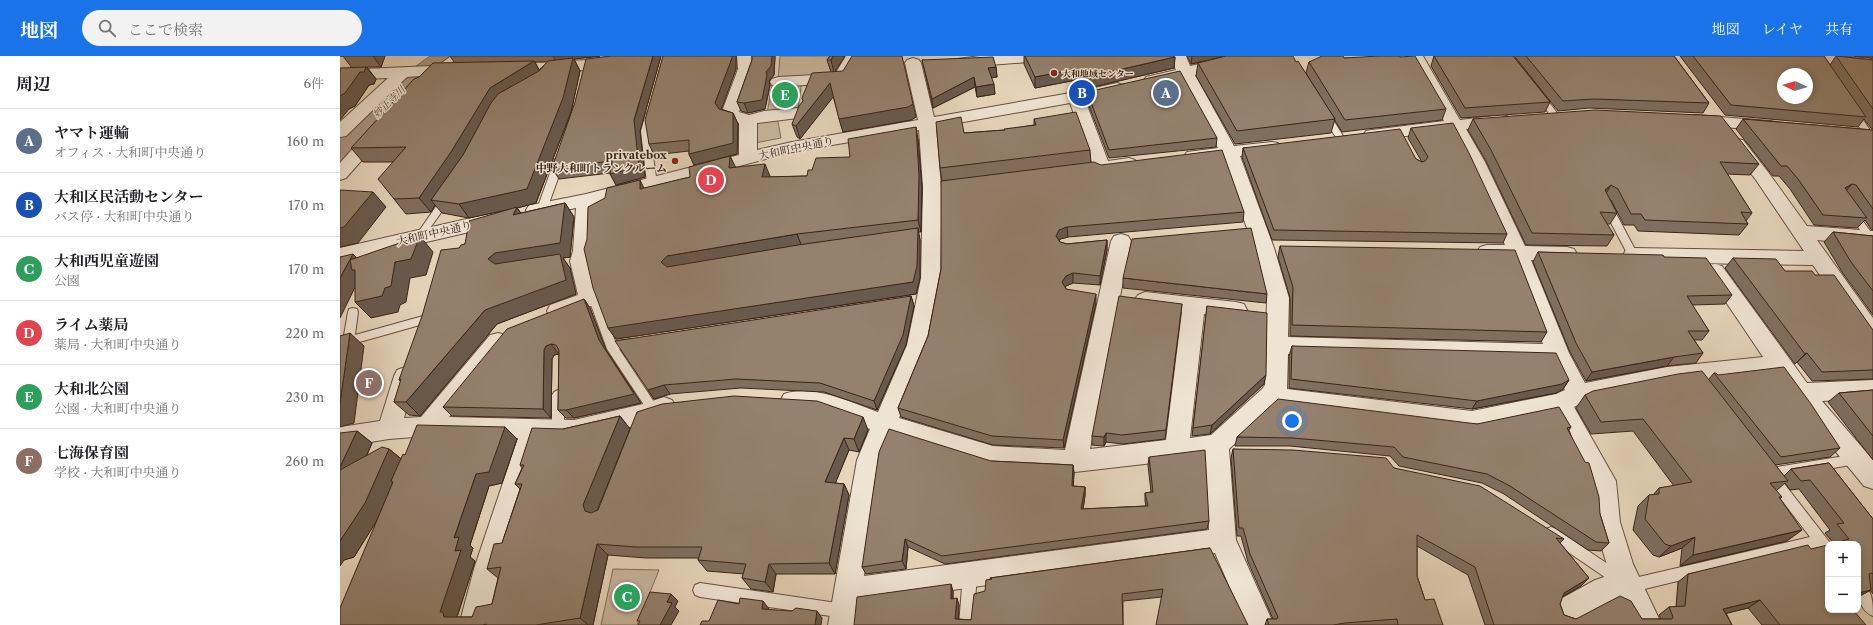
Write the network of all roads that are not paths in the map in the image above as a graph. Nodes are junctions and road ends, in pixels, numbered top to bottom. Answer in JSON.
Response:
{"nodes":[{"id":1,"x":456,"y":56,"type":"edge"},
{"id":2,"x":648,"y":56,"type":"edge"},
{"id":3,"x":745,"y":56,"type":"edge"},
{"id":4,"x":854,"y":56,"type":"edge"},
{"id":5,"x":1041,"y":56,"type":"edge"},
{"id":6,"x":1254,"y":56,"type":"edge"},
{"id":7,"x":1415,"y":56,"type":"edge"},
{"id":8,"x":1790,"y":56,"type":"edge"},
{"id":9,"x":970,"y":59,"type":"edge"},
{"id":10,"x":947,"y":62,"type":"edge"},
{"id":11,"x":1820,"y":62,"type":"edge"},
{"id":12,"x":931,"y":63,"type":"edge"},
{"id":13,"x":1181,"y":64,"type":"edge"},
{"id":14,"x":1873,"y":64,"type":"edge"},
{"id":15,"x":557,"y":67,"type":"edge"},
{"id":16,"x":493,"y":69,"type":"edge"},
{"id":17,"x":470,"y":70,"type":"edge"},
{"id":18,"x":436,"y":71,"type":"junction"},
{"id":19,"x":406,"y":72,"type":"junction"},
{"id":20,"x":340,"y":75,"type":"edge"},
{"id":21,"x":778,"y":82,"type":"dead end"},
{"id":22,"x":417,"y":88,"type":"edge"},
{"id":23,"x":1536,"y":92,"type":"edge"},
{"id":24,"x":1076,"y":97,"type":"junction"},
{"id":25,"x":653,"y":101,"type":"edge"},
{"id":26,"x":1847,"y":103,"type":"edge"},
{"id":27,"x":1706,"y":104,"type":"edge"},
{"id":28,"x":1321,"y":107,"type":"edge"},
{"id":29,"x":798,"y":113,"type":"edge"},
{"id":30,"x":1562,"y":116,"type":"joint"},
{"id":31,"x":1680,"y":119,"type":"edge"},
{"id":32,"x":748,"y":120,"type":"junction"},
{"id":33,"x":927,"y":122,"type":"junction"},
{"id":34,"x":1719,"y":122,"type":"junction"},
{"id":35,"x":386,"y":123,"type":"edge"},
{"id":36,"x":1455,"y":125,"type":"junction"},
{"id":37,"x":1790,"y":128,"type":"edge"},
{"id":38,"x":340,"y":132,"type":"edge"},
{"id":39,"x":1845,"y":133,"type":"edge"},
{"id":40,"x":1871,"y":135,"type":"edge"},
{"id":41,"x":1333,"y":140,"type":"joint"},
{"id":42,"x":1288,"y":145,"type":"edge"},
{"id":43,"x":563,"y":149,"type":"edge"},
{"id":44,"x":1229,"y":152,"type":"junction"},
{"id":45,"x":1176,"y":158,"type":"edge"},
{"id":46,"x":748,"y":159,"type":"junction"},
{"id":47,"x":1146,"y":162,"type":"edge"},
{"id":48,"x":340,"y":174,"type":"edge"},
{"id":49,"x":652,"y":183,"type":"junction"},
{"id":50,"x":455,"y":186,"type":"edge"},
{"id":51,"x":586,"y":200,"type":"junction"},
{"id":52,"x":1605,"y":202,"type":"edge"},
{"id":53,"x":1847,"y":204,"type":"edge"},
{"id":54,"x":542,"y":209,"type":"junction"},
{"id":55,"x":452,"y":229,"type":"junction"},
{"id":56,"x":1800,"y":232,"type":"junction"},
{"id":57,"x":420,"y":236,"type":"junction"},
{"id":58,"x":1871,"y":238,"type":"edge"},
{"id":59,"x":1121,"y":241,"type":"dead end"},
{"id":60,"x":446,"y":250,"type":"edge"},
{"id":61,"x":1465,"y":252,"type":"edge"},
{"id":62,"x":1518,"y":253,"type":"junction"},
{"id":63,"x":1586,"y":254,"type":"edge"},
{"id":64,"x":1609,"y":254,"type":"edge"},
{"id":65,"x":340,"y":255,"type":"edge"},
{"id":66,"x":1633,"y":255,"type":"junction"},
{"id":67,"x":1704,"y":256,"type":"junction"},
{"id":68,"x":1819,"y":258,"type":"junction"},
{"id":69,"x":1099,"y":295,"type":"junction"},
{"id":70,"x":429,"y":299,"type":"edge"},
{"id":71,"x":590,"y":299,"type":"junction"},
{"id":72,"x":1194,"y":305,"type":"junction"},
{"id":73,"x":353,"y":312,"type":"edge"},
{"id":74,"x":1278,"y":314,"type":"junction"},
{"id":75,"x":541,"y":317,"type":"edge"},
{"id":76,"x":422,"y":320,"type":"junction"},
{"id":77,"x":513,"y":328,"type":"edge"},
{"id":78,"x":1873,"y":336,"type":"edge"},
{"id":79,"x":643,"y":341,"type":"edge"},
{"id":80,"x":1278,"y":345,"type":"junction"},
{"id":81,"x":611,"y":346,"type":"junction"},
{"id":82,"x":1558,"y":353,"type":"junction"},
{"id":83,"x":1780,"y":364,"type":"junction"},
{"id":84,"x":559,"y":382,"type":"edge"},
{"id":85,"x":1873,"y":390,"type":"edge"},
{"id":86,"x":1801,"y":393,"type":"junction"},
{"id":87,"x":1270,"y":396,"type":"junction"},
{"id":88,"x":1569,"y":398,"type":"junction"},
{"id":89,"x":771,"y":400,"type":"edge"},
{"id":90,"x":686,"y":404,"type":"edge"},
{"id":91,"x":645,"y":418,"type":"junction"},
{"id":92,"x":884,"y":424,"type":"junction"},
{"id":93,"x":389,"y":429,"type":"junction"},
{"id":94,"x":546,"y":429,"type":"junction"},
{"id":95,"x":424,"y":432,"type":"junction"},
{"id":96,"x":340,"y":437,"type":"edge"},
{"id":97,"x":1222,"y":447,"type":"junction"},
{"id":98,"x":1177,"y":449,"type":"junction"},
{"id":99,"x":1857,"y":459,"type":"junction"},
{"id":100,"x":1075,"y":461,"type":"junction"},
{"id":101,"x":1759,"y":462,"type":"edge"},
{"id":102,"x":1768,"y":473,"type":"junction"},
{"id":103,"x":1873,"y":478,"type":"edge"},
{"id":104,"x":1539,"y":525,"type":"edge"},
{"id":105,"x":1223,"y":540,"type":"junction"},
{"id":106,"x":1824,"y":545,"type":"edge"},
{"id":107,"x":970,"y":575,"type":"junction"},
{"id":108,"x":1628,"y":586,"type":"junction"},
{"id":109,"x":700,"y":590,"type":"dead end"},
{"id":110,"x":845,"y":609,"type":"edge"},
{"id":111,"x":1567,"y":611,"type":"dead end"},
{"id":112,"x":473,"y":625,"type":"edge"},
{"id":113,"x":966,"y":625,"type":"edge"},
{"id":114,"x":1260,"y":625,"type":"edge"},
{"id":115,"x":1648,"y":625,"type":"edge"}],
"edges":[{"from":1,"to":18,"type":"lane"},
{"from":2,"to":15,"type":"street"},
{"from":3,"to":32,"type":"street"},
{"from":4,"to":21,"type":"street"},
{"from":5,"to":9,"type":"street"},
{"from":6,"to":13,"type":"street","name":"大和町中央通り"},
{"from":7,"to":36,"type":"street"},
{"from":8,"to":11,"type":"street"},
{"from":9,"to":10,"type":"street"},
{"from":11,"to":14,"type":"street"},
{"from":12,"to":33,"type":"street"},
{"from":13,"to":24,"type":"street","name":"大和町中央通り"},
{"from":13,"to":44,"type":"street"},
{"from":15,"to":16,"type":"street"},
{"from":17,"to":18,"type":"street"},
{"from":18,"to":19,"type":"street"},
{"from":18,"to":22,"type":"street"},
{"from":19,"to":20,"type":"street"},
{"from":19,"to":38,"type":"street"},
{"from":23,"to":30,"type":"lane"},
{"from":24,"to":33,"type":"street","name":"大和町中央通り"},
{"from":24,"to":47,"type":"street"},
{"from":25,"to":49,"type":"lane"},
{"from":26,"to":40,"type":"lane"},
{"from":27,"to":34,"type":"street"},
{"from":28,"to":41,"type":"lane"},
{"from":29,"to":32,"type":"street"},
{"from":30,"to":36,"type":"street"},
{"from":31,"to":34,"type":"street"},
{"from":32,"to":46,"type":"street"},
{"from":33,"to":46,"type":"street","name":"大和町中央通り"},
{"from":33,"to":92,"type":"street"},
{"from":34,"to":37,"type":"street"},
{"from":34,"to":56,"type":"street"},
{"from":35,"to":48,"type":"street"},
{"from":36,"to":41,"type":"street"},
{"from":36,"to":62,"type":"street"},
{"from":39,"to":40,"type":"street"},
{"from":42,"to":44,"type":"street"},
{"from":43,"to":54,"type":"lane"},
{"from":44,"to":45,"type":"street"},
{"from":44,"to":74,"type":"street"},
{"from":46,"to":49,"type":"street","name":"大和町中央通り"},
{"from":49,"to":51,"type":"street","name":"大和町中央通り"},
{"from":50,"to":57,"type":"lane"},
{"from":51,"to":54,"type":"street","name":"大和町中央通り"},
{"from":51,"to":71,"type":"street"},
{"from":52,"to":66,"type":"lane"},
{"from":53,"to":58,"type":"lane"},
{"from":54,"to":55,"type":"street","name":"大和町中央通り"},
{"from":55,"to":57,"type":"street","name":"大和町中央通り"},
{"from":55,"to":60,"type":"street"},
{"from":56,"to":58,"type":"street"},
{"from":56,"to":68,"type":"street"},
{"from":57,"to":65,"type":"street","name":"大和町中央通り"},
{"from":59,"to":69,"type":"street"},
{"from":61,"to":62,"type":"street"},
{"from":62,"to":63,"type":"street"},
{"from":62,"to":82,"type":"street"},
{"from":64,"to":66,"type":"street"},
{"from":66,"to":67,"type":"street"},
{"from":67,"to":68,"type":"street"},
{"from":67,"to":83,"type":"street"},
{"from":68,"to":78,"type":"street"},
{"from":69,"to":72,"type":"street"},
{"from":69,"to":100,"type":"street"},
{"from":70,"to":76,"type":"street"},
{"from":71,"to":75,"type":"street"},
{"from":71,"to":81,"type":"lane"},
{"from":72,"to":74,"type":"street"},
{"from":72,"to":98,"type":"street"},
{"from":73,"to":76,"type":"lane"},
{"from":74,"to":80,"type":"street"},
{"from":76,"to":93,"type":"street"},
{"from":77,"to":95,"type":"street"},
{"from":79,"to":81,"type":"lane"},
{"from":80,"to":82,"type":"street"},
{"from":80,"to":87,"type":"street"},
{"from":81,"to":91,"type":"lane"},
{"from":82,"to":88,"type":"street"},
{"from":83,"to":86,"type":"street"},
{"from":83,"to":88,"type":"street"},
{"from":84,"to":94,"type":"lane"},
{"from":85,"to":86,"type":"street"},
{"from":86,"to":99,"type":"street"},
{"from":87,"to":88,"type":"street"},
{"from":87,"to":97,"type":"street"},
{"from":88,"to":108,"type":"street"},
{"from":89,"to":92,"type":"street"},
{"from":90,"to":91,"type":"street"},
{"from":91,"to":94,"type":"street"},
{"from":92,"to":100,"type":"street"},
{"from":92,"to":110,"type":"street"},
{"from":93,"to":95,"type":"street"},
{"from":93,"to":96,"type":"street"},
{"from":94,"to":95,"type":"street"},
{"from":94,"to":112,"type":"street"},
{"from":97,"to":98,"type":"street"},
{"from":97,"to":105,"type":"street"},
{"from":98,"to":100,"type":"street"},
{"from":99,"to":102,"type":"lane"},
{"from":99,"to":103,"type":"street"},
{"from":101,"to":102,"type":"lane"},
{"from":102,"to":106,"type":"lane"},
{"from":104,"to":108,"type":"lane"},
{"from":105,"to":107,"type":"street"},
{"from":105,"to":114,"type":"street"},
{"from":106,"to":108,"type":"lane"},
{"from":107,"to":110,"type":"street"},
{"from":107,"to":113,"type":"lane"},
{"from":108,"to":111,"type":"street"},
{"from":108,"to":115,"type":"street"},
{"from":109,"to":110,"type":"lane"}]}
